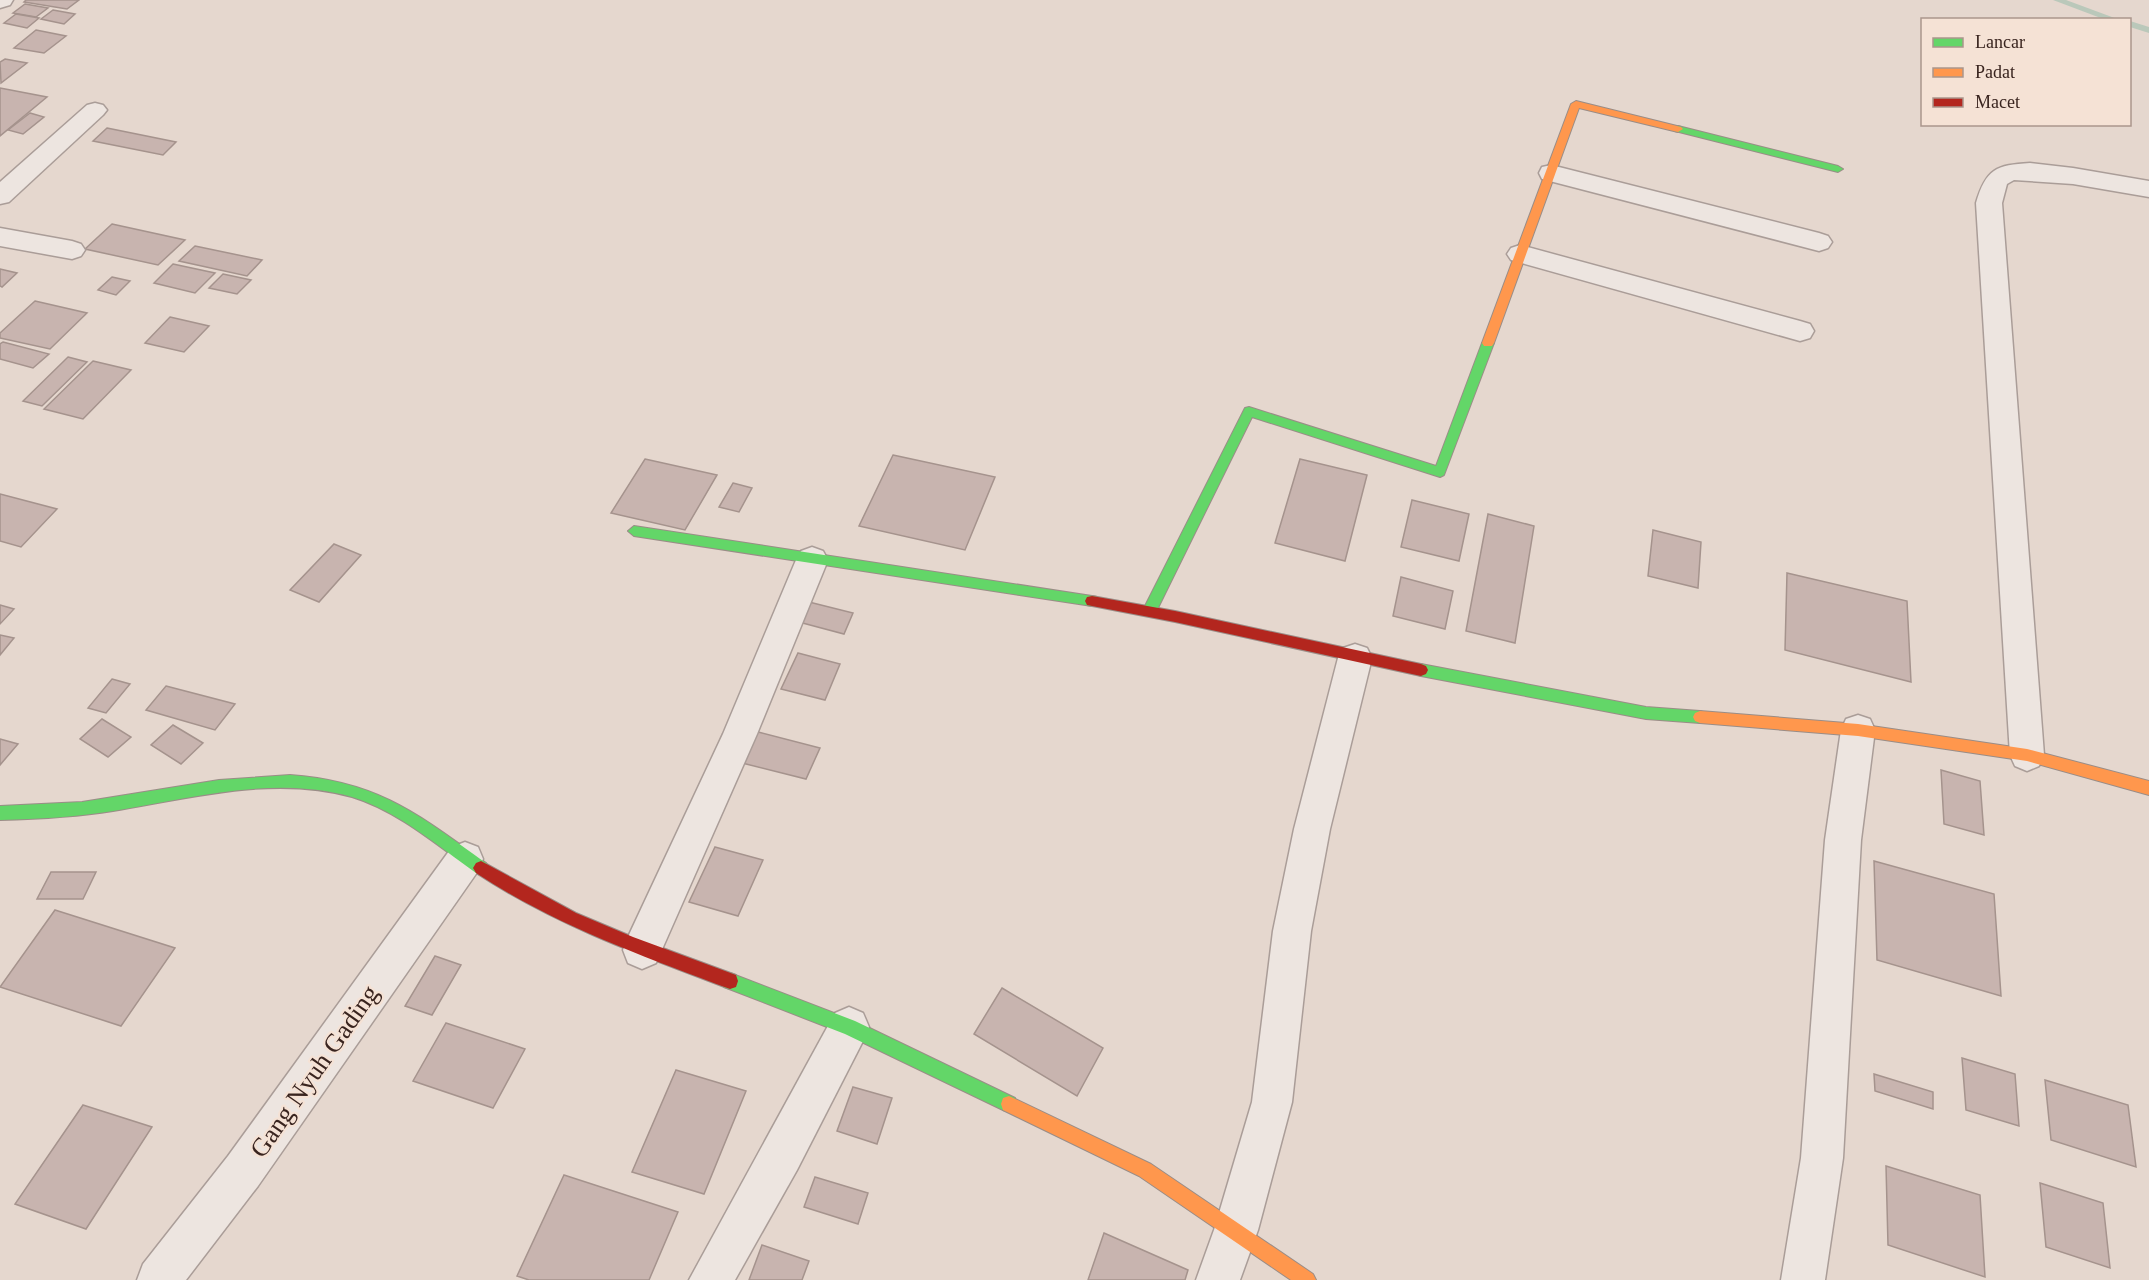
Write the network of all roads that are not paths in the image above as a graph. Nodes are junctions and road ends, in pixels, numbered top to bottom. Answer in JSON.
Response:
{"nodes":[{"id":1,"x":95,"y":110,"type":"dead end"},
{"id":2,"x":1838,"y":169,"type":"dead end"},
{"id":3,"x":1551,"y":173,"type":"junction"},
{"id":4,"x":2149,"y":189,"type":"edge"},
{"id":5,"x":0,"y":196,"type":"edge"},
{"id":6,"x":0,"y":237,"type":"edge"},
{"id":7,"x":1819,"y":242,"type":"dead end"},
{"id":8,"x":72,"y":250,"type":"dead end"},
{"id":9,"x":1520,"y":254,"type":"junction"},
{"id":10,"x":1800,"y":331,"type":"dead end"},
{"id":11,"x":634,"y":531,"type":"dead end"},
{"id":12,"x":812,"y":560,"type":"junction"},
{"id":13,"x":1150,"y":610,"type":"junction"},
{"id":14,"x":1355,"y":658,"type":"junction"},
{"id":15,"x":1858,"y":730,"type":"junction"},
{"id":16,"x":2027,"y":755,"type":"junction"},
{"id":17,"x":2149,"y":788,"type":"edge"},
{"id":18,"x":0,"y":813,"type":"edge"},
{"id":19,"x":465,"y":859,"type":"junction"},
{"id":20,"x":642,"y":950,"type":"junction"},
{"id":21,"x":849,"y":1027,"type":"junction"},
{"id":22,"x":1236,"y":1230,"type":"junction"},
{"id":23,"x":159,"y":1280,"type":"edge"},
{"id":24,"x":711,"y":1280,"type":"edge"},
{"id":25,"x":1218,"y":1280,"type":"edge"},
{"id":26,"x":1307,"y":1280,"type":"edge"},
{"id":27,"x":1803,"y":1280,"type":"edge"}],
"edges":[{"from":1,"to":5,"type":"street"},
{"from":2,"to":3,"type":"street"},
{"from":3,"to":7,"type":"street"},
{"from":3,"to":9,"type":"street"},
{"from":4,"to":16,"type":"street"},
{"from":6,"to":8,"type":"street"},
{"from":9,"to":10,"type":"street"},
{"from":9,"to":13,"type":"street"},
{"from":11,"to":12,"type":"street"},
{"from":12,"to":13,"type":"street"},
{"from":12,"to":20,"type":"street"},
{"from":13,"to":14,"type":"street"},
{"from":14,"to":15,"type":"street"},
{"from":14,"to":22,"type":"street"},
{"from":15,"to":16,"type":"street"},
{"from":15,"to":27,"type":"street"},
{"from":16,"to":17,"type":"street"},
{"from":18,"to":19,"type":"street"},
{"from":19,"to":20,"type":"street"},
{"from":19,"to":23,"type":"street","name":"Gang Nyuh Gading"},
{"from":20,"to":21,"type":"street"},
{"from":21,"to":22,"type":"street"},
{"from":21,"to":24,"type":"street"},
{"from":22,"to":25,"type":"street"},
{"from":22,"to":26,"type":"street"}]}
